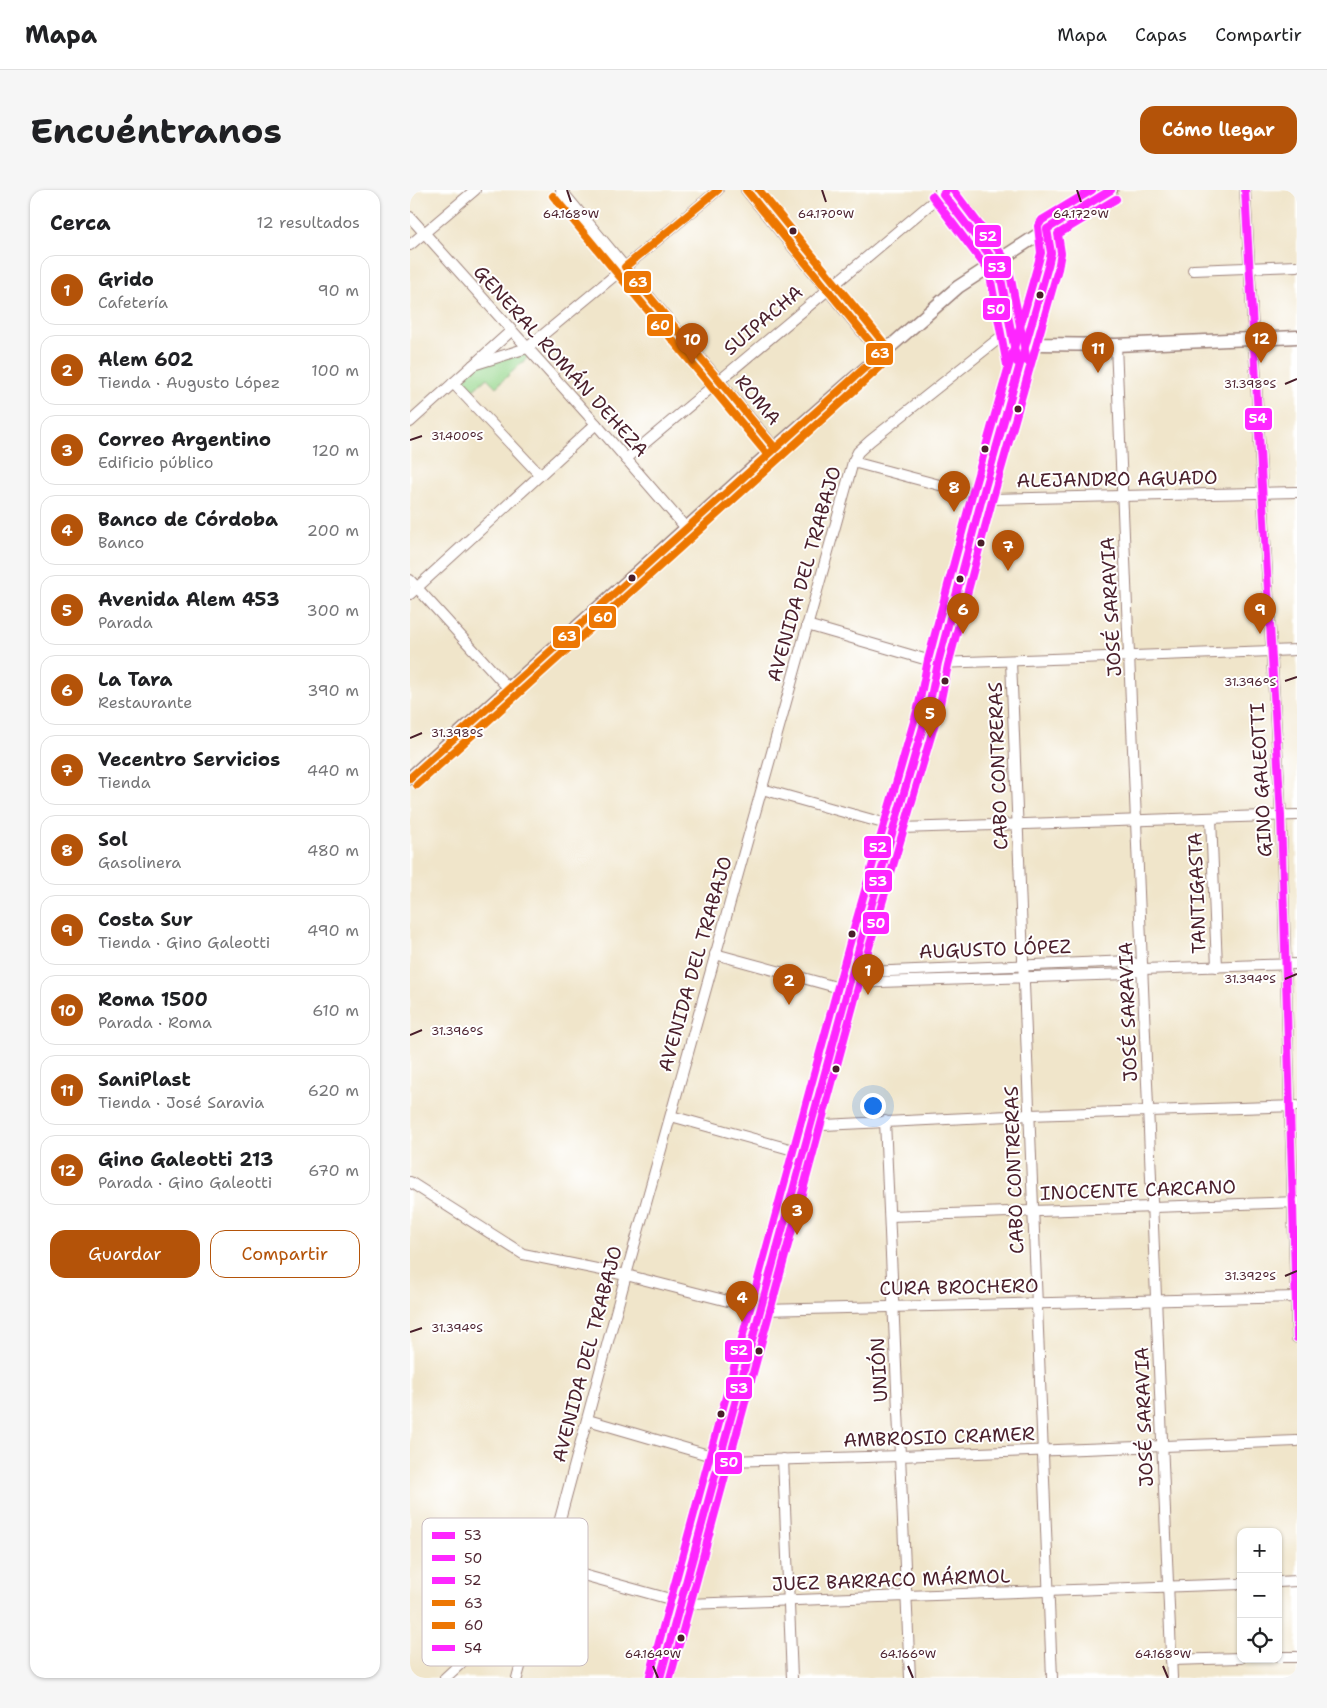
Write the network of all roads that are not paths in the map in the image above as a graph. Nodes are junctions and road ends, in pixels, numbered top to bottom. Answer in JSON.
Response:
{"nodes":[{"id":1,"x":475,"y":190,"type":"edge"},
{"id":2,"x":561,"y":190,"type":"edge"},
{"id":3,"x":718,"y":190,"type":"edge"},
{"id":4,"x":746,"y":190,"type":"edge"},
{"id":5,"x":1111,"y":190,"type":"edge"},
{"id":6,"x":1246,"y":190,"type":"edge"},
{"id":7,"x":943,"y":191,"type":"edge"},
{"id":8,"x":410,"y":217,"type":"edge"},
{"id":9,"x":1047,"y":228,"type":"junction"},
{"id":10,"x":424,"y":232,"type":"junction"},
{"id":11,"x":410,"y":245,"type":"edge"},
{"id":12,"x":995,"y":262,"type":"junction"},
{"id":13,"x":1297,"y":266,"type":"edge"},
{"id":14,"x":625,"y":267,"type":"junction"},
{"id":15,"x":1250,"y":269,"type":"junction"},
{"id":16,"x":1193,"y":270,"type":"dead end"},
{"id":17,"x":828,"y":288,"type":"junction"},
{"id":18,"x":1011,"y":326,"type":"junction"},
{"id":19,"x":511,"y":331,"type":"junction"},
{"id":20,"x":1297,"y":337,"type":"edge"},
{"id":21,"x":1254,"y":338,"type":"junction"},
{"id":22,"x":1028,"y":342,"type":"junction"},
{"id":23,"x":1116,"y":345,"type":"junction"},
{"id":24,"x":527,"y":348,"type":"junction"},
{"id":25,"x":880,"y":354,"type":"junction"},
{"id":26,"x":473,"y":365,"type":"junction"},
{"id":27,"x":1017,"y":371,"type":"junction"},
{"id":28,"x":719,"y":380,"type":"junction"},
{"id":29,"x":453,"y":382,"type":"junction"},
{"id":30,"x":410,"y":422,"type":"edge"},
{"id":31,"x":596,"y":424,"type":"junction"},
{"id":32,"x":775,"y":448,"type":"junction"},
{"id":33,"x":626,"y":459,"type":"junction"},
{"id":34,"x":853,"y":462,"type":"junction"},
{"id":35,"x":540,"y":475,"type":"junction"},
{"id":36,"x":1297,"y":492,"type":"edge"},
{"id":37,"x":1263,"y":493,"type":"junction"},
{"id":38,"x":982,"y":498,"type":"junction"},
{"id":39,"x":1123,"y":498,"type":"junction"},
{"id":40,"x":686,"y":528,"type":"junction"},
{"id":41,"x":412,"y":587,"type":"edge"},
{"id":42,"x":808,"y":625,"type":"junction"},
{"id":43,"x":1297,"y":650,"type":"edge"},
{"id":44,"x":1272,"y":651,"type":"junction"},
{"id":45,"x":1131,"y":657,"type":"junction"},
{"id":46,"x":1011,"y":661,"type":"junction"},
{"id":47,"x":938,"y":663,"type":"junction"},
{"id":48,"x":509,"y":689,"type":"junction"},
{"id":49,"x":410,"y":778,"type":"edge"},
{"id":50,"x":762,"y":789,"type":"junction"},
{"id":51,"x":1281,"y":816,"type":"junction"},
{"id":52,"x":1297,"y":816,"type":"edge"},
{"id":53,"x":1211,"y":818,"type":"junction"},
{"id":54,"x":1137,"y":821,"type":"junction"},
{"id":55,"x":1018,"y":825,"type":"junction"},
{"id":56,"x":892,"y":828,"type":"junction"},
{"id":57,"x":715,"y":954,"type":"junction"},
{"id":58,"x":1285,"y":964,"type":"junction"},
{"id":59,"x":1297,"y":964,"type":"edge"},
{"id":60,"x":1217,"y":967,"type":"junction"},
{"id":61,"x":1143,"y":968,"type":"junction"},
{"id":62,"x":1024,"y":971,"type":"junction"},
{"id":63,"x":849,"y":983,"type":"junction"},
{"id":64,"x":1293,"y":1106,"type":"edge"},
{"id":65,"x":1149,"y":1111,"type":"junction"},
{"id":66,"x":1029,"y":1115,"type":"junction"},
{"id":67,"x":670,"y":1116,"type":"junction"},
{"id":68,"x":812,"y":1121,"type":"junction"},
{"id":69,"x":885,"y":1121,"type":"junction"},
{"id":70,"x":804,"y":1153,"type":"junction"},
{"id":71,"x":410,"y":1182,"type":"edge"},
{"id":72,"x":1295,"y":1202,"type":"edge"},
{"id":73,"x":1153,"y":1207,"type":"junction"},
{"id":74,"x":1033,"y":1211,"type":"junction"},
{"id":75,"x":890,"y":1216,"type":"junction"},
{"id":76,"x":626,"y":1275,"type":"junction"},
{"id":77,"x":1296,"y":1296,"type":"edge"},
{"id":78,"x":1157,"y":1300,"type":"junction"},
{"id":79,"x":1037,"y":1303,"type":"junction"},
{"id":80,"x":894,"y":1306,"type":"junction"},
{"id":81,"x":763,"y":1310,"type":"junction"},
{"id":82,"x":1297,"y":1338,"type":"edge"},
{"id":83,"x":588,"y":1420,"type":"junction"},
{"id":84,"x":1297,"y":1441,"type":"edge"},
{"id":85,"x":1163,"y":1446,"type":"junction"},
{"id":86,"x":1043,"y":1451,"type":"junction"},
{"id":87,"x":900,"y":1456,"type":"junction"},
{"id":88,"x":721,"y":1459,"type":"junction"},
{"id":89,"x":783,"y":1459,"type":"junction"},
{"id":90,"x":560,"y":1518,"type":"edge"},
{"id":91,"x":588,"y":1577,"type":"edge"},
{"id":92,"x":1297,"y":1581,"type":"edge"},
{"id":93,"x":1282,"y":1582,"type":"edge"},
{"id":94,"x":1237,"y":1584,"type":"edge"},
{"id":95,"x":1168,"y":1587,"type":"junction"},
{"id":96,"x":1048,"y":1591,"type":"junction"},
{"id":97,"x":906,"y":1597,"type":"junction"},
{"id":98,"x":789,"y":1602,"type":"junction"},
{"id":99,"x":682,"y":1603,"type":"junction"},
{"id":100,"x":1282,"y":1657,"type":"edge"},
{"id":101,"x":1297,"y":1657,"type":"edge"},
{"id":102,"x":1237,"y":1658,"type":"edge"},
{"id":103,"x":1171,"y":1660,"type":"junction"},
{"id":104,"x":458,"y":1666,"type":"edge"},
{"id":105,"x":445,"y":1678,"type":"edge"},
{"id":106,"x":660,"y":1678,"type":"edge"},
{"id":107,"x":792,"y":1678,"type":"edge"},
{"id":108,"x":910,"y":1678,"type":"edge"},
{"id":109,"x":1052,"y":1678,"type":"edge"},
{"id":110,"x":1172,"y":1678,"type":"edge"}],
"edges":[{"from":1,"to":10,"type":"street"},
{"from":2,"to":14,"type":"street","name":"ROMA"},
{"from":3,"to":14,"type":"street"},
{"from":4,"to":17,"type":"street"},
{"from":5,"to":9,"type":"main road"},
{"from":6,"to":15,"type":"street","name":"GINO GALEOTTI"},
{"from":7,"to":12,"type":"street"},
{"from":7,"to":17,"type":"street","name":"SUIPACHA"},
{"from":8,"to":10,"type":"street","name":"GENERAL ROMÁN DEHEZA"},
{"from":9,"to":12,"type":"main road"},
{"from":9,"to":22,"type":"main road"},
{"from":10,"to":11,"type":"street"},
{"from":10,"to":19,"type":"street","name":"GENERAL ROMÁN DEHEZA"},
{"from":12,"to":18,"type":"main road"},
{"from":12,"to":25,"type":"main road"},
{"from":13,"to":15,"type":"street"},
{"from":14,"to":24,"type":"street"},
{"from":14,"to":28,"type":"street","name":"ROMA"},
{"from":15,"to":16,"type":"street"},
{"from":15,"to":21,"type":"street","name":"GINO GALEOTTI"},
{"from":17,"to":25,"type":"street"},
{"from":17,"to":28,"type":"street","name":"SUIPACHA"},
{"from":18,"to":22,"type":"main road"},
{"from":18,"to":27,"type":"main road"},
{"from":18,"to":34,"type":"street","name":"AVENIDA DEL TRABAJO"},
{"from":19,"to":24,"type":"street","name":"GENERAL ROMÁN DEHEZA"},
{"from":19,"to":26,"type":"street"},
{"from":20,"to":21,"type":"main road"},
{"from":21,"to":23,"type":"main road"},
{"from":21,"to":37,"type":"street","name":"GINO GALEOTTI"},
{"from":22,"to":23,"type":"main road"},
{"from":22,"to":27,"type":"main road"},
{"from":23,"to":39,"type":"street","name":"JOSÉ SARAVIA"},
{"from":24,"to":26,"type":"street"},
{"from":24,"to":31,"type":"street","name":"GENERAL ROMÁN DEHEZA"},
{"from":25,"to":32,"type":"main road"},
{"from":26,"to":29,"type":"street"},
{"from":27,"to":38,"type":"main road"},
{"from":28,"to":32,"type":"street","name":"ROMA"},
{"from":28,"to":33,"type":"street","name":"SUIPACHA"},
{"from":29,"to":30,"type":"street"},
{"from":29,"to":35,"type":"street"},
{"from":31,"to":33,"type":"street","name":"GENERAL ROMÁN DEHEZA"},
{"from":31,"to":35,"type":"street"},
{"from":32,"to":40,"type":"main road"},
{"from":33,"to":40,"type":"street","name":"GENERAL ROMÁN DEHEZA"},
{"from":34,"to":38,"type":"street","name":"ALEJANDRO AGUADO"},
{"from":34,"to":42,"type":"street","name":"AVENIDA DEL TRABAJO"},
{"from":35,"to":41,"type":"street"},
{"from":36,"to":37,"type":"street","name":"ALEJANDRO AGUADO"},
{"from":37,"to":39,"type":"street","name":"ALEJANDRO AGUADO"},
{"from":37,"to":44,"type":"street","name":"GINO GALEOTTI"},
{"from":38,"to":39,"type":"street","name":"ALEJANDRO AGUADO"},
{"from":38,"to":47,"type":"main road"},
{"from":39,"to":45,"type":"street","name":"JOSÉ SARAVIA"},
{"from":40,"to":48,"type":"main road"},
{"from":41,"to":48,"type":"street"},
{"from":42,"to":47,"type":"street"},
{"from":42,"to":50,"type":"street","name":"AVENIDA DEL TRABAJO"},
{"from":43,"to":44,"type":"street"},
{"from":44,"to":45,"type":"street"},
{"from":44,"to":51,"type":"street","name":"GINO GALEOTTI"},
{"from":45,"to":46,"type":"street"},
{"from":45,"to":54,"type":"street","name":"JOSÉ SARAVIA"},
{"from":46,"to":47,"type":"street"},
{"from":46,"to":55,"type":"street","name":"CABO CONTRERAS"},
{"from":47,"to":56,"type":"main road"},
{"from":48,"to":49,"type":"main road"},
{"from":50,"to":56,"type":"street"},
{"from":50,"to":57,"type":"street","name":"AVENIDA DEL TRABAJO"},
{"from":51,"to":52,"type":"street"},
{"from":51,"to":53,"type":"street"},
{"from":51,"to":58,"type":"street","name":"GINO GALEOTTI"},
{"from":53,"to":54,"type":"street"},
{"from":53,"to":60,"type":"street","name":"TANTIGASTA"},
{"from":54,"to":55,"type":"street"},
{"from":54,"to":61,"type":"street","name":"JOSÉ SARAVIA"},
{"from":55,"to":56,"type":"street"},
{"from":55,"to":62,"type":"street","name":"CABO CONTRERAS"},
{"from":56,"to":63,"type":"main road"},
{"from":57,"to":63,"type":"street","name":"AUGUSTO LÓPEZ"},
{"from":57,"to":67,"type":"street","name":"AVENIDA DEL TRABAJO"},
{"from":58,"to":59,"type":"street","name":"AUGUSTO LÓPEZ"},
{"from":58,"to":60,"type":"street","name":"AUGUSTO LÓPEZ"},
{"from":58,"to":64,"type":"street","name":"GINO GALEOTTI"},
{"from":60,"to":61,"type":"street","name":"AUGUSTO LÓPEZ"},
{"from":61,"to":62,"type":"street","name":"AUGUSTO LÓPEZ"},
{"from":61,"to":65,"type":"street","name":"JOSÉ SARAVIA"},
{"from":62,"to":63,"type":"street","name":"AUGUSTO LÓPEZ"},
{"from":62,"to":66,"type":"street","name":"CABO CONTRERAS"},
{"from":63,"to":68,"type":"main road"},
{"from":64,"to":65,"type":"street"},
{"from":64,"to":72,"type":"street","name":"GINO GALEOTTI"},
{"from":65,"to":66,"type":"street"},
{"from":65,"to":73,"type":"street","name":"JOSÉ SARAVIA"},
{"from":66,"to":69,"type":"street"},
{"from":66,"to":74,"type":"street","name":"CABO CONTRERAS"},
{"from":67,"to":70,"type":"street"},
{"from":67,"to":76,"type":"street","name":"AVENIDA DEL TRABAJO"},
{"from":68,"to":69,"type":"street"},
{"from":68,"to":70,"type":"main road"},
{"from":69,"to":75,"type":"street","name":"UNIÓN"},
{"from":70,"to":81,"type":"main road"},
{"from":71,"to":76,"type":"street","name":"CURA BROCHERO"},
{"from":72,"to":73,"type":"street","name":"INOCENTE CARCANO"},
{"from":72,"to":77,"type":"street","name":"GINO GALEOTTI"},
{"from":73,"to":74,"type":"street","name":"INOCENTE CARCANO"},
{"from":73,"to":78,"type":"street","name":"JOSÉ SARAVIA"},
{"from":74,"to":75,"type":"street","name":"INOCENTE CARCANO"},
{"from":74,"to":79,"type":"street","name":"CABO CONTRERAS"},
{"from":75,"to":80,"type":"street","name":"UNIÓN"},
{"from":76,"to":81,"type":"street","name":"CURA BROCHERO"},
{"from":76,"to":83,"type":"street","name":"AVENIDA DEL TRABAJO"},
{"from":77,"to":78,"type":"street","name":"CURA BROCHERO"},
{"from":77,"to":82,"type":"street","name":"GINO GALEOTTI"},
{"from":78,"to":79,"type":"street","name":"CURA BROCHERO"},
{"from":78,"to":85,"type":"street","name":"JOSÉ SARAVIA"},
{"from":79,"to":80,"type":"street","name":"CURA BROCHERO"},
{"from":79,"to":86,"type":"street","name":"CABO CONTRERAS"},
{"from":80,"to":81,"type":"street","name":"CURA BROCHERO"},
{"from":80,"to":87,"type":"street","name":"UNIÓN"},
{"from":81,"to":88,"type":"main road"},
{"from":83,"to":88,"type":"street","name":"AMBROSIO CRAMER"},
{"from":83,"to":90,"type":"street","name":"AVENIDA DEL TRABAJO"},
{"from":84,"to":85,"type":"street","name":"AMBROSIO CRAMER"},
{"from":85,"to":86,"type":"street","name":"AMBROSIO CRAMER"},
{"from":85,"to":95,"type":"street","name":"JOSÉ SARAVIA"},
{"from":86,"to":87,"type":"street","name":"AMBROSIO CRAMER"},
{"from":86,"to":96,"type":"street","name":"CABO CONTRERAS"},
{"from":87,"to":89,"type":"street","name":"AMBROSIO CRAMER"},
{"from":87,"to":97,"type":"street","name":"UNIÓN"},
{"from":88,"to":89,"type":"street","name":"AMBROSIO CRAMER"},
{"from":88,"to":99,"type":"main road"},
{"from":89,"to":98,"type":"street"},
{"from":91,"to":99,"type":"street","name":"JUEZ BARRACO MÁRMOL"},
{"from":92,"to":93,"type":"street"},
{"from":94,"to":95,"type":"street","name":"JUEZ BARRACO MÁRMOL"},
{"from":95,"to":96,"type":"street","name":"JUEZ BARRACO MÁRMOL"},
{"from":95,"to":103,"type":"street","name":"JOSÉ SARAVIA"},
{"from":96,"to":97,"type":"street","name":"JUEZ BARRACO MÁRMOL"},
{"from":96,"to":109,"type":"street","name":"CABO CONTRERAS"},
{"from":97,"to":98,"type":"street","name":"JUEZ BARRACO MÁRMOL"},
{"from":97,"to":108,"type":"street","name":"UNIÓN"},
{"from":98,"to":99,"type":"street","name":"JUEZ BARRACO MÁRMOL"},
{"from":98,"to":107,"type":"street"},
{"from":99,"to":106,"type":"main road"},
{"from":100,"to":101,"type":"street"},
{"from":102,"to":103,"type":"street"},
{"from":103,"to":110,"type":"street","name":"JOSÉ SARAVIA"},
{"from":104,"to":105,"type":"street"}]}
